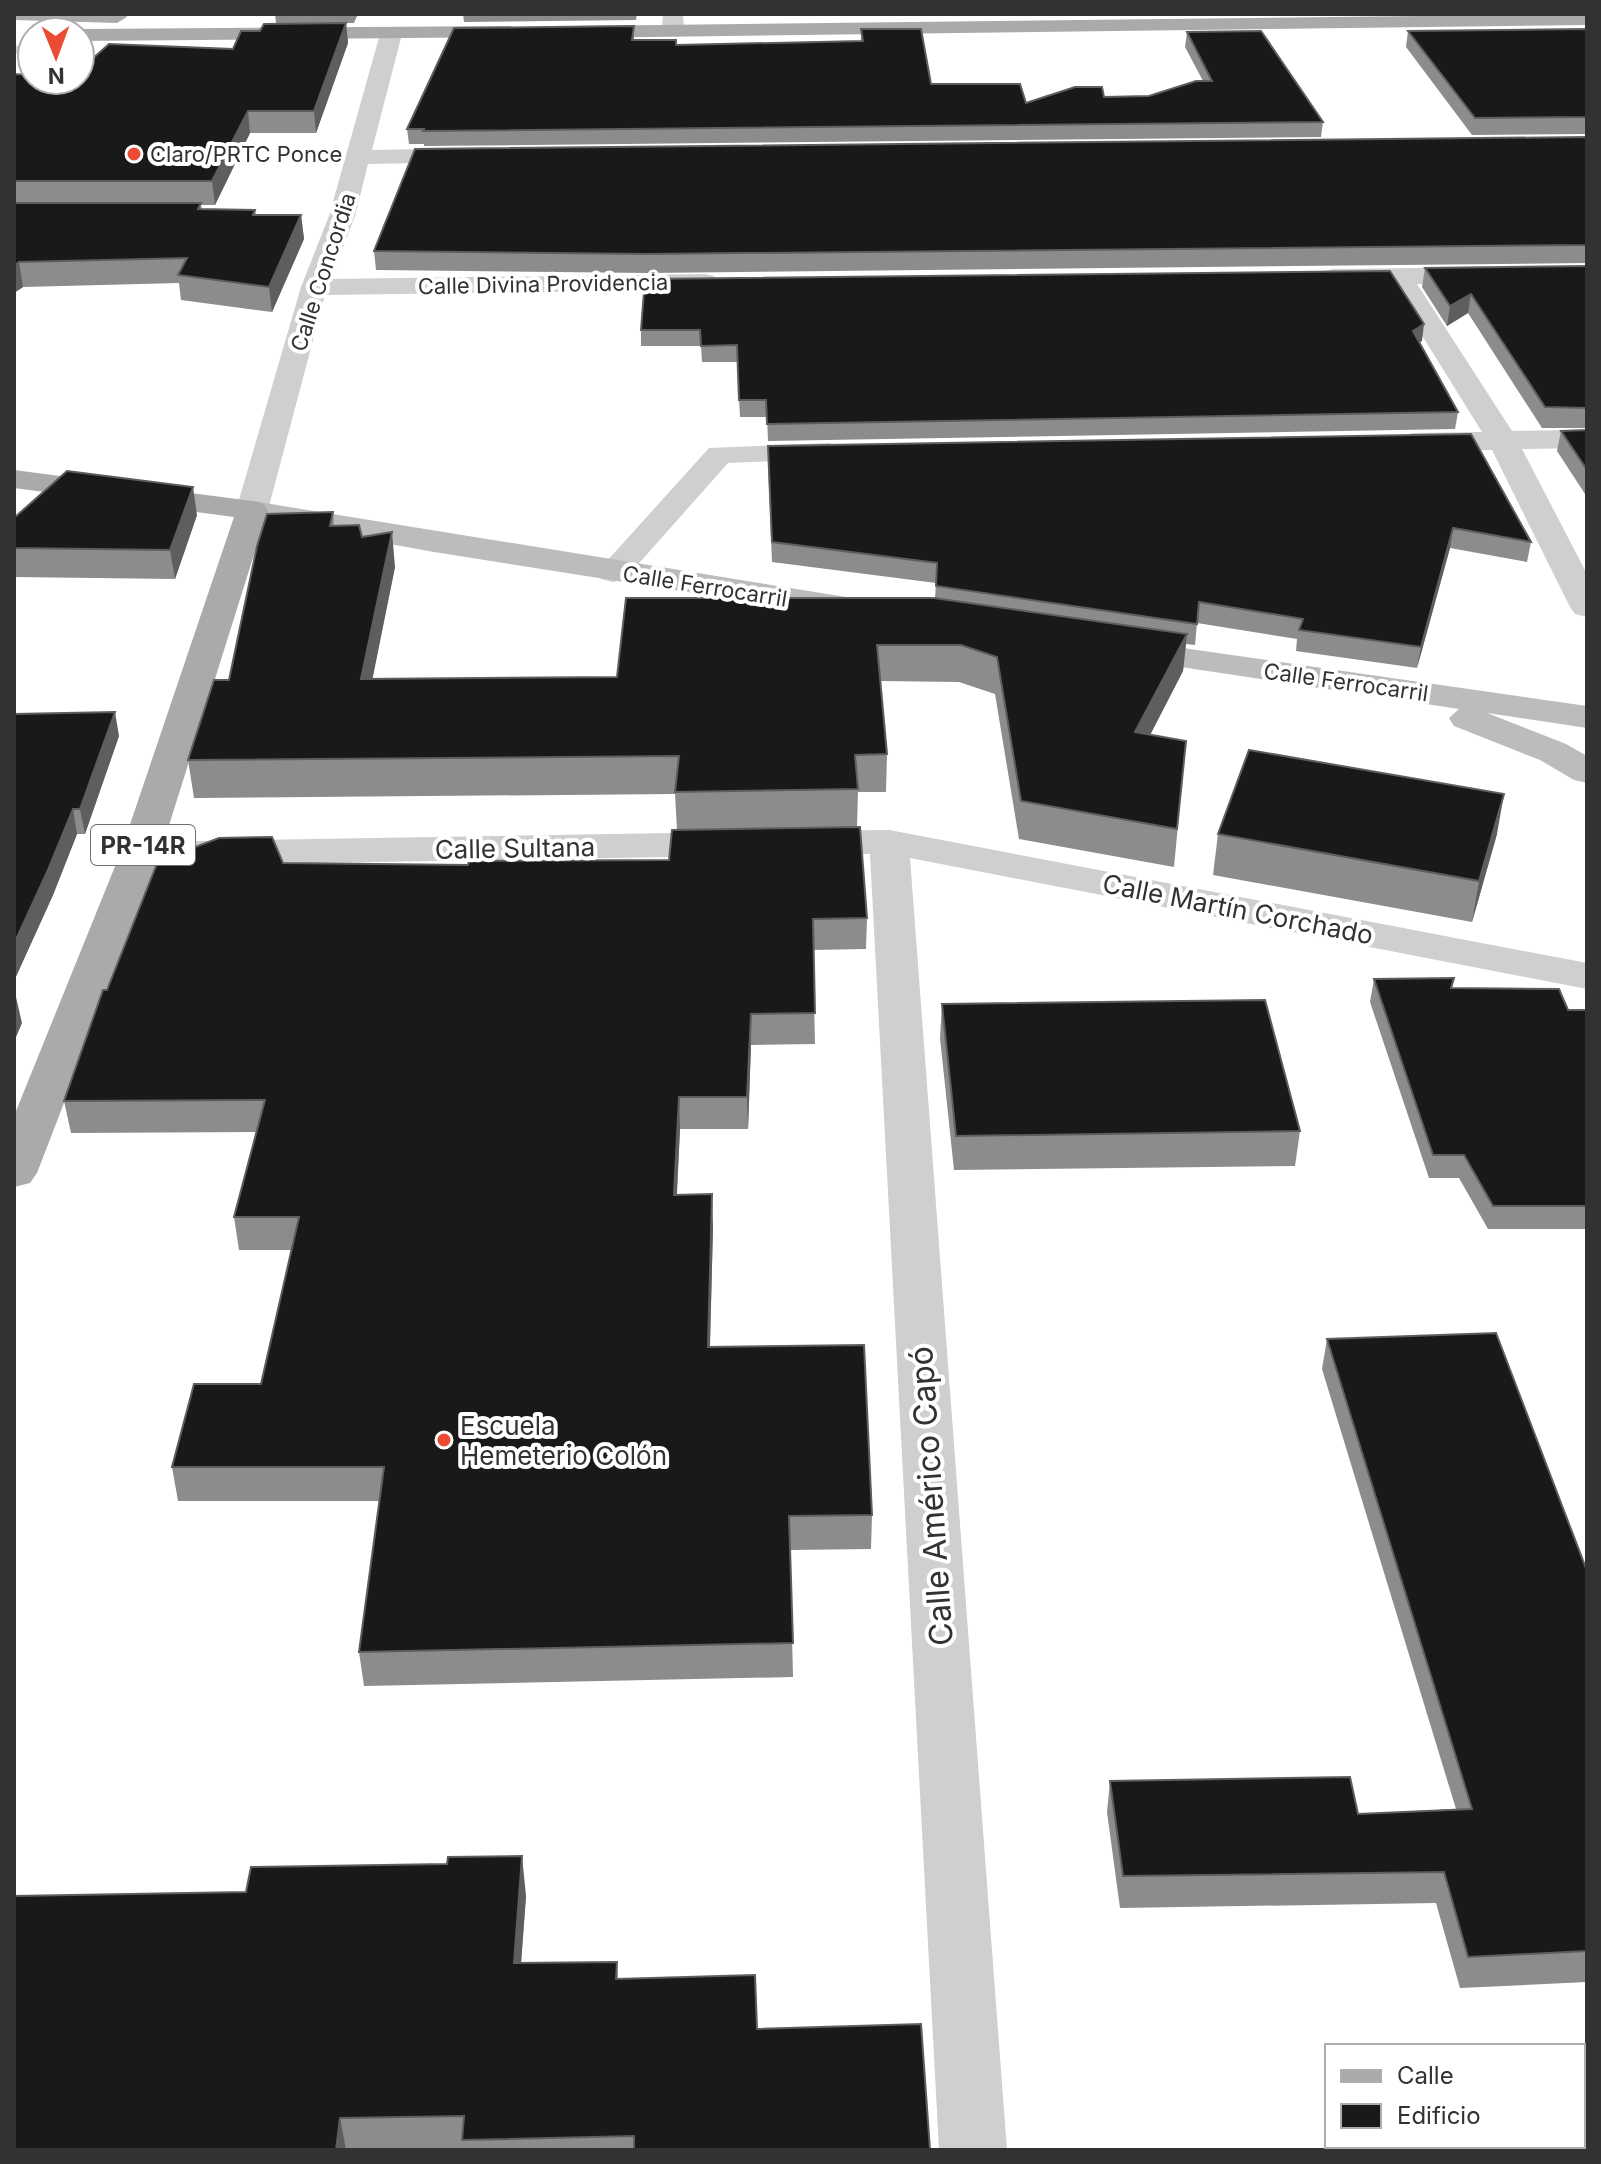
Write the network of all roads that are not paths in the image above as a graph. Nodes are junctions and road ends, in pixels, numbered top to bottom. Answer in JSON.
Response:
{"nodes":[{"id":1,"x":14,"y":14,"type":"edge"},
{"id":2,"x":565,"y":14,"type":"edge"},
{"id":3,"x":704,"y":14,"type":"edge"},
{"id":4,"x":1587,"y":19,"type":"edge"},
{"id":5,"x":673,"y":20,"type":"edge"},
{"id":6,"x":533,"y":26,"type":"edge"},
{"id":7,"x":391,"y":34,"type":"junction"},
{"id":8,"x":96,"y":35,"type":"edge"},
{"id":9,"x":503,"y":155,"type":"edge"},
{"id":10,"x":360,"y":157,"type":"junction"},
{"id":11,"x":311,"y":216,"type":"dead end"},
{"id":12,"x":342,"y":216,"type":"junction"},
{"id":13,"x":1587,"y":274,"type":"edge"},
{"id":14,"x":1399,"y":277,"type":"junction"},
{"id":15,"x":1304,"y":278,"type":"edge"},
{"id":16,"x":737,"y":282,"type":"edge"},
{"id":17,"x":314,"y":287,"type":"junction"},
{"id":18,"x":1587,"y":439,"type":"edge"},
{"id":19,"x":1503,"y":441,"type":"junction"},
{"id":20,"x":1392,"y":442,"type":"edge"},
{"id":21,"x":858,"y":451,"type":"edge"},
{"id":22,"x":14,"y":479,"type":"edge"},
{"id":23,"x":252,"y":510,"type":"junction"},
{"id":24,"x":613,"y":572,"type":"junction"},
{"id":25,"x":1587,"y":607,"type":"edge"},
{"id":26,"x":877,"y":612,"type":"edge"},
{"id":27,"x":1094,"y":645,"type":"edge"},
{"id":28,"x":1373,"y":687,"type":"junction"},
{"id":29,"x":1587,"y":717,"type":"edge"},
{"id":30,"x":1587,"y":772,"type":"edge"},
{"id":31,"x":889,"y":842,"type":"junction"},
{"id":32,"x":140,"y":854,"type":"junction"},
{"id":33,"x":1587,"y":976,"type":"edge"},
{"id":34,"x":14,"y":1173,"type":"edge"},
{"id":35,"x":973,"y":2150,"type":"edge"}],
"edges":[{"from":1,"to":6,"type":"main road"},
{"from":2,"to":5,"type":"main road"},
{"from":3,"to":5,"type":"main road"},
{"from":4,"to":5,"type":"main road"},
{"from":5,"to":6,"type":"main road"},
{"from":6,"to":7,"type":"main road"},
{"from":7,"to":8,"type":"main road"},
{"from":7,"to":10,"type":"street","name":"Calle Concordia"},
{"from":9,"to":10,"type":"street"},
{"from":10,"to":12,"type":"street","name":"Calle Concordia"},
{"from":11,"to":12,"type":"street"},
{"from":12,"to":17,"type":"street","name":"Calle Concordia"},
{"from":13,"to":14,"type":"street"},
{"from":14,"to":15,"type":"street"},
{"from":14,"to":19,"type":"street"},
{"from":16,"to":17,"type":"street","name":"Calle Divina Providencia"},
{"from":17,"to":23,"type":"street","name":"Calle Concordia"},
{"from":18,"to":19,"type":"street"},
{"from":19,"to":20,"type":"street"},
{"from":19,"to":25,"type":"street"},
{"from":21,"to":24,"type":"street"},
{"from":22,"to":23,"type":"main road","name":"Calle Ferrocarril"},
{"from":23,"to":24,"type":"street","name":"Calle Ferrocarril"},
{"from":23,"to":32,"type":"main road","number":"PR-14R"},
{"from":24,"to":26,"type":"street","name":"Calle Ferrocarril"},
{"from":27,"to":28,"type":"street","name":"Calle Ferrocarril"},
{"from":28,"to":29,"type":"street","name":"Calle Ferrocarril"},
{"from":28,"to":30,"type":"street"},
{"from":31,"to":32,"type":"street","name":"Calle Sultana"},
{"from":31,"to":33,"type":"street","name":"Calle Martín Corchado"},
{"from":31,"to":35,"type":"street","name":"Calle Américo Capó"},
{"from":32,"to":34,"type":"main road","number":"PR-14R"}]}
